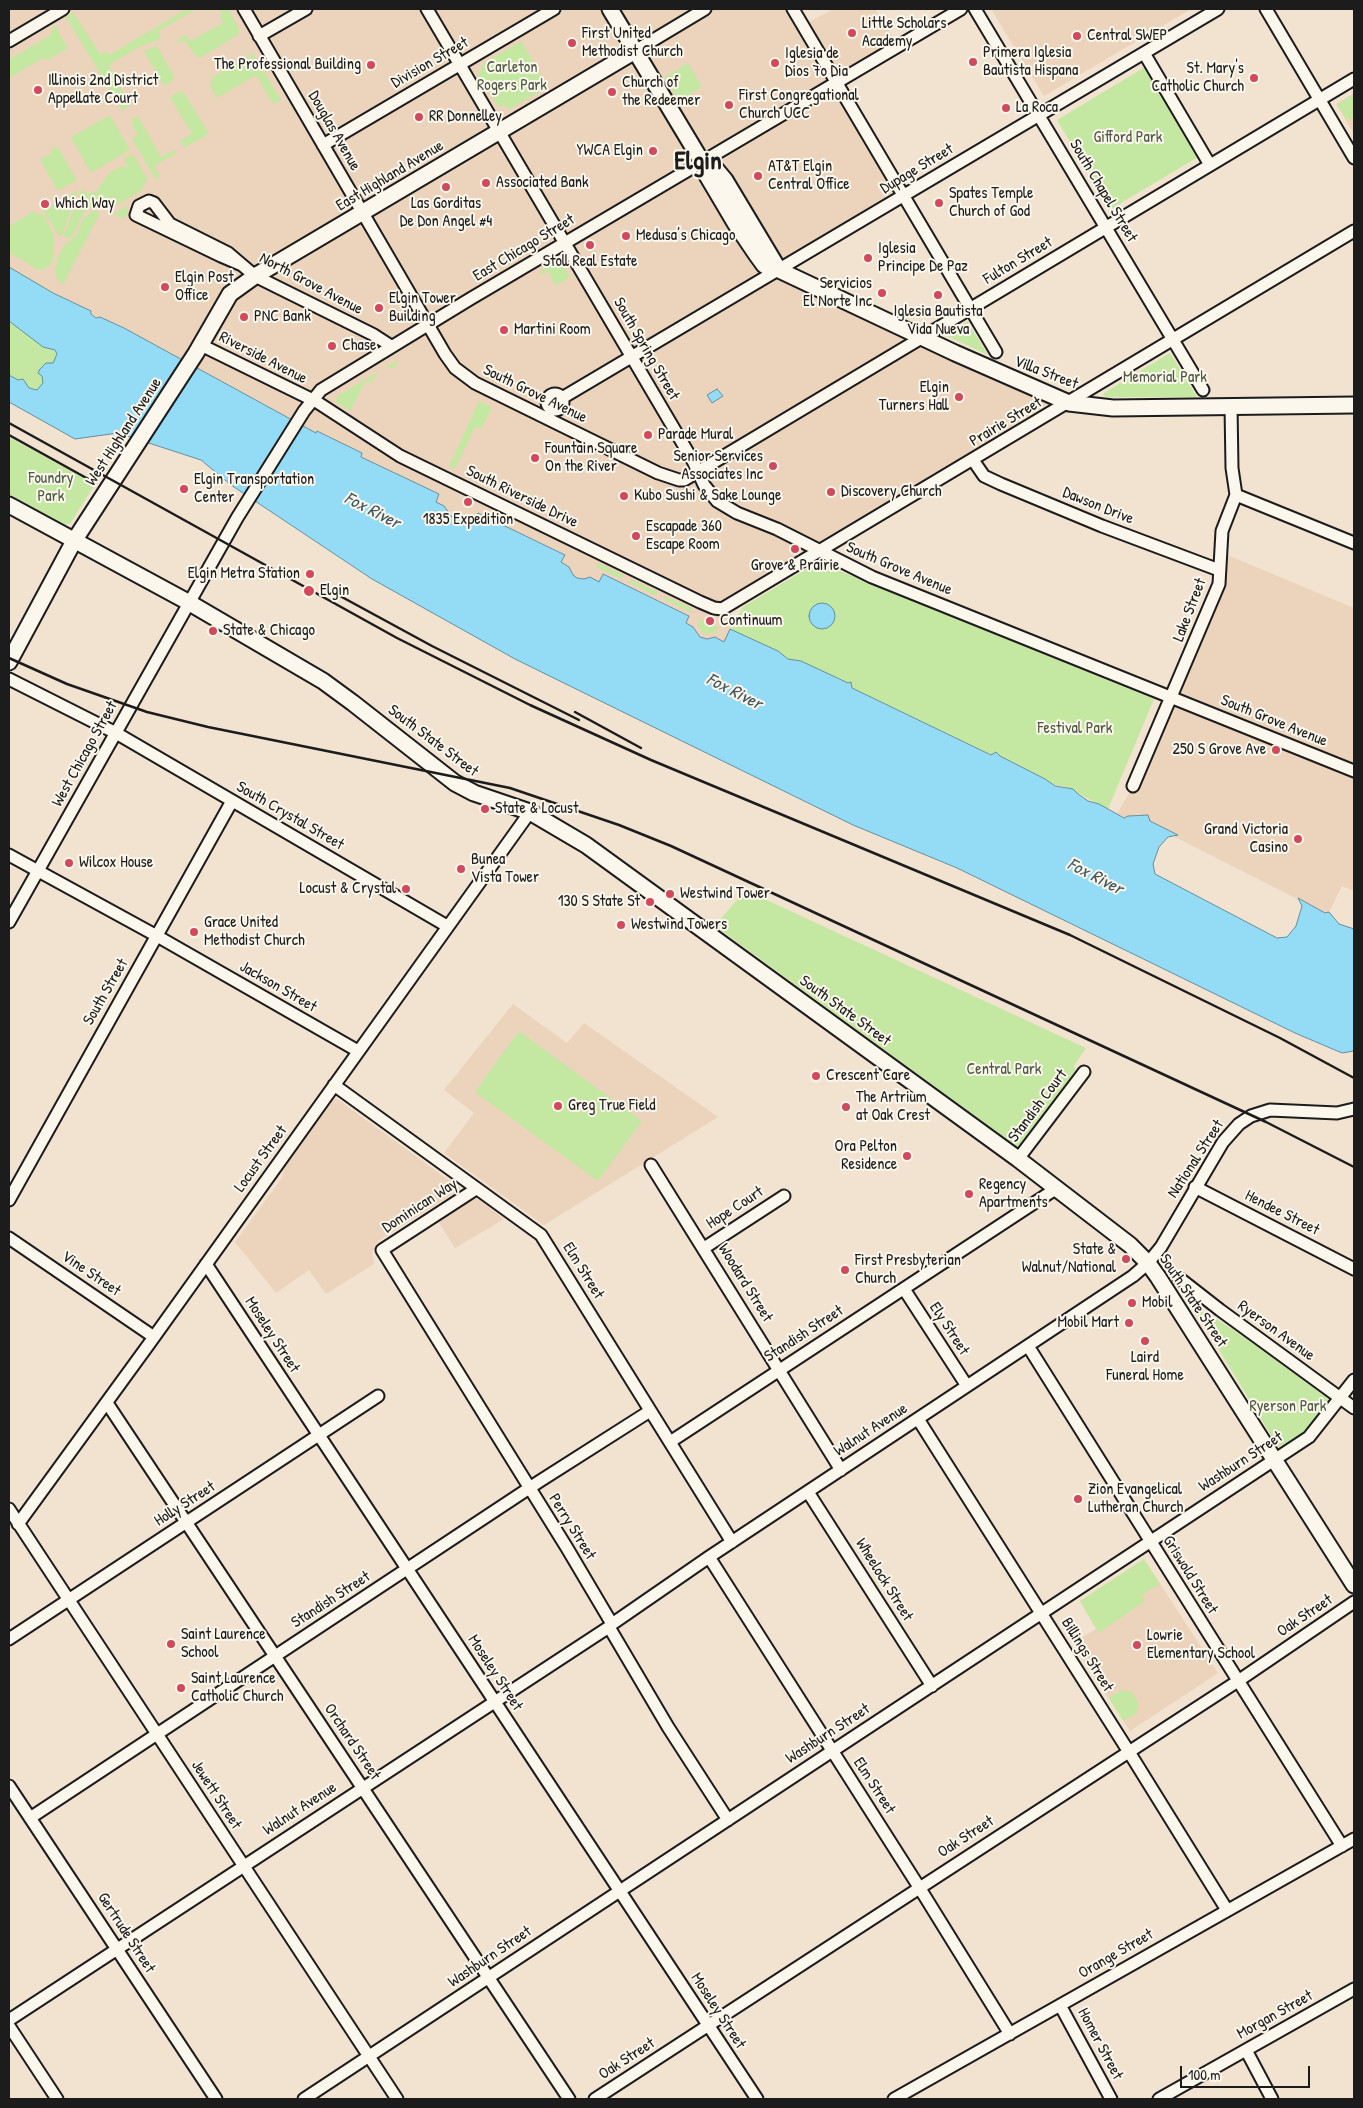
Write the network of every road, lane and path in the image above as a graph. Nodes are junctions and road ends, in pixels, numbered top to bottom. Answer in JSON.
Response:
{"nodes":[{"id":1,"x":63,"y":9,"type":"edge"},
{"id":2,"x":244,"y":9,"type":"edge"},
{"id":3,"x":306,"y":9,"type":"edge"},
{"id":4,"x":427,"y":9,"type":"edge"},
{"id":5,"x":554,"y":9,"type":"edge"},
{"id":6,"x":610,"y":9,"type":"edge"},
{"id":7,"x":706,"y":9,"type":"edge"},
{"id":8,"x":793,"y":9,"type":"edge"},
{"id":9,"x":961,"y":9,"type":"edge"},
{"id":10,"x":975,"y":9,"type":"edge"},
{"id":11,"x":1218,"y":9,"type":"edge"},
{"id":12,"x":1266,"y":9,"type":"edge"},
{"id":13,"x":259,"y":36,"type":"junction"},
{"id":14,"x":9,"y":41,"type":"edge"},
{"id":15,"x":635,"y":51,"type":"junction"},
{"id":16,"x":1144,"y":53,"type":"junction"},
{"id":17,"x":461,"y":64,"type":"junction"},
{"id":18,"x":1354,"y":79,"type":"edge"},
{"id":19,"x":837,"y":82,"type":"junction"},
{"id":20,"x":1319,"y":100,"type":"junction"},
{"id":21,"x":1039,"y":116,"type":"junction"},
{"id":22,"x":501,"y":131,"type":"junction"},
{"id":23,"x":323,"y":145,"type":"junction"},
{"id":24,"x":1354,"y":158,"type":"edge"},
{"id":25,"x":702,"y":162,"type":"junction"},
{"id":26,"x":1210,"y":165,"type":"junction"},
{"id":27,"x":904,"y":196,"type":"junction"},
{"id":28,"x":362,"y":213,"type":"junction"},
{"id":29,"x":1106,"y":227,"type":"junction"},
{"id":30,"x":1354,"y":231,"type":"edge"},
{"id":31,"x":565,"y":243,"type":"junction"},
{"id":32,"x":242,"y":265,"type":"junction"},
{"id":33,"x":779,"y":270,"type":"junction"},
{"id":34,"x":255,"y":276,"type":"junction"},
{"id":35,"x":970,"y":308,"type":"junction"},
{"id":36,"x":428,"y":324,"type":"junction"},
{"id":37,"x":922,"y":336,"type":"junction"},
{"id":38,"x":1173,"y":340,"type":"junction"},
{"id":39,"x":392,"y":346,"type":"junction"},
{"id":40,"x":198,"y":349,"type":"junction"},
{"id":41,"x":996,"y":352,"type":"dead end"},
{"id":42,"x":632,"y":357,"type":"junction"},
{"id":43,"x":459,"y":372,"type":"joint"},
{"id":44,"x":1203,"y":390,"type":"dead end"},
{"id":45,"x":311,"y":400,"type":"junction"},
{"id":46,"x":1069,"y":403,"type":"junction"},
{"id":47,"x":1354,"y":405,"type":"edge"},
{"id":48,"x":1231,"y":406,"type":"junction"},
{"id":49,"x":546,"y":412,"type":"junction"},
{"id":50,"x":973,"y":460,"type":"junction"},
{"id":51,"x":699,"y":471,"type":"junction"},
{"id":52,"x":1236,"y":495,"type":"junction"},
{"id":53,"x":9,"y":505,"type":"edge"},
{"id":54,"x":74,"y":541,"type":"junction"},
{"id":55,"x":1354,"y":543,"type":"edge"},
{"id":56,"x":820,"y":552,"type":"junction"},
{"id":57,"x":1219,"y":570,"type":"junction"},
{"id":58,"x":188,"y":602,"type":"junction"},
{"id":59,"x":725,"y":608,"type":"joint"},
{"id":60,"x":9,"y":662,"type":"edge"},
{"id":61,"x":9,"y":679,"type":"edge"},
{"id":62,"x":1172,"y":697,"type":"junction"},
{"id":63,"x":116,"y":733,"type":"junction"},
{"id":64,"x":1354,"y":771,"type":"edge"},
{"id":65,"x":1133,"y":786,"type":"dead end"},
{"id":66,"x":232,"y":801,"type":"junction"},
{"id":67,"x":530,"y":812,"type":"junction"},
{"id":68,"x":9,"y":855,"type":"edge"},
{"id":69,"x":37,"y":872,"type":"junction"},
{"id":70,"x":9,"y":922,"type":"edge"},
{"id":71,"x":447,"y":926,"type":"junction"},
{"id":72,"x":157,"y":936,"type":"junction"},
{"id":73,"x":358,"y":1051,"type":"junction"},
{"id":74,"x":1084,"y":1072,"type":"dead end"},
{"id":75,"x":334,"y":1085,"type":"junction"},
{"id":76,"x":1354,"y":1109,"type":"edge"},
{"id":77,"x":1018,"y":1159,"type":"junction"},
{"id":78,"x":651,"y":1165,"type":"dead end"},
{"id":79,"x":1195,"y":1187,"type":"junction"},
{"id":80,"x":1056,"y":1188,"type":"junction"},
{"id":81,"x":476,"y":1189,"type":"junction"},
{"id":82,"x":784,"y":1196,"type":"dead end"},
{"id":83,"x":9,"y":1200,"type":"edge"},
{"id":84,"x":9,"y":1238,"type":"edge"},
{"id":85,"x":704,"y":1248,"type":"junction"},
{"id":86,"x":382,"y":1250,"type":"joint"},
{"id":87,"x":1148,"y":1263,"type":"junction"},
{"id":88,"x":206,"y":1264,"type":"junction"},
{"id":89,"x":1354,"y":1269,"type":"edge"},
{"id":90,"x":1179,"y":1278,"type":"dead end"},
{"id":91,"x":904,"y":1289,"type":"junction"},
{"id":92,"x":154,"y":1337,"type":"junction"},
{"id":93,"x":1028,"y":1346,"type":"junction"},
{"id":94,"x":779,"y":1370,"type":"junction"},
{"id":95,"x":1354,"y":1380,"type":"edge"},
{"id":96,"x":967,"y":1386,"type":"junction"},
{"id":97,"x":378,"y":1396,"type":"dead end"},
{"id":98,"x":1340,"y":1398,"type":"junction"},
{"id":99,"x":107,"y":1403,"type":"junction"},
{"id":100,"x":1354,"y":1408,"type":"edge"},
{"id":101,"x":650,"y":1411,"type":"junction"},
{"id":102,"x":918,"y":1419,"type":"junction"},
{"id":103,"x":319,"y":1435,"type":"junction"},
{"id":104,"x":670,"y":1442,"type":"junction"},
{"id":105,"x":1275,"y":1458,"type":"junction"},
{"id":106,"x":841,"y":1470,"type":"junction"},
{"id":107,"x":529,"y":1489,"type":"junction"},
{"id":108,"x":808,"y":1492,"type":"junction"},
{"id":109,"x":9,"y":1509,"type":"edge"},
{"id":110,"x":186,"y":1522,"type":"junction"},
{"id":111,"x":18,"y":1524,"type":"junction"},
{"id":112,"x":732,"y":1542,"type":"junction"},
{"id":113,"x":1150,"y":1542,"type":"junction"},
{"id":114,"x":709,"y":1557,"type":"junction"},
{"id":115,"x":408,"y":1570,"type":"junction"},
{"id":116,"x":1354,"y":1585,"type":"edge"},
{"id":117,"x":68,"y":1600,"type":"junction"},
{"id":118,"x":1354,"y":1602,"type":"edge"},
{"id":119,"x":1041,"y":1614,"type":"junction"},
{"id":120,"x":610,"y":1626,"type":"junction"},
{"id":121,"x":9,"y":1639,"type":"edge"},
{"id":122,"x":276,"y":1656,"type":"junction"},
{"id":123,"x":1238,"y":1681,"type":"junction"},
{"id":124,"x":932,"y":1686,"type":"junction"},
{"id":125,"x":493,"y":1700,"type":"junction"},
{"id":126,"x":157,"y":1735,"type":"junction"},
{"id":127,"x":832,"y":1751,"type":"junction"},
{"id":128,"x":1129,"y":1752,"type":"junction"},
{"id":129,"x":9,"y":1786,"type":"edge"},
{"id":130,"x":363,"y":1787,"type":"junction"},
{"id":131,"x":30,"y":1818,"type":"junction"},
{"id":132,"x":728,"y":1820,"type":"junction"},
{"id":133,"x":1354,"y":1839,"type":"edge"},
{"id":134,"x":1342,"y":1846,"type":"junction"},
{"id":135,"x":243,"y":1866,"type":"junction"},
{"id":136,"x":919,"y":1887,"type":"junction"},
{"id":137,"x":620,"y":1891,"type":"junction"},
{"id":138,"x":1227,"y":1910,"type":"junction"},
{"id":139,"x":117,"y":1950,"type":"junction"},
{"id":140,"x":489,"y":1977,"type":"junction"},
{"id":141,"x":1354,"y":1989,"type":"edge"},
{"id":142,"x":1060,"y":2005,"type":"junction"},
{"id":143,"x":9,"y":2020,"type":"edge"},
{"id":144,"x":708,"y":2025,"type":"junction"},
{"id":145,"x":9,"y":2026,"type":"edge"},
{"id":146,"x":1010,"y":2034,"type":"junction"},
{"id":147,"x":1246,"y":2050,"type":"junction"},
{"id":148,"x":369,"y":2056,"type":"junction"},
{"id":149,"x":57,"y":2099,"type":"edge"},
{"id":150,"x":216,"y":2099,"type":"edge"},
{"id":151,"x":304,"y":2099,"type":"edge"},
{"id":152,"x":397,"y":2099,"type":"edge"},
{"id":153,"x":569,"y":2099,"type":"edge"},
{"id":154,"x":595,"y":2099,"type":"edge"},
{"id":155,"x":757,"y":2099,"type":"edge"},
{"id":156,"x":894,"y":2099,"type":"edge"},
{"id":157,"x":1111,"y":2099,"type":"edge"},
{"id":158,"x":1159,"y":2099,"type":"edge"},
{"id":159,"x":1272,"y":2099,"type":"edge"}],
"edges":[{"from":1,"to":14,"type":"street"},
{"from":2,"to":13,"type":"street","name":"Douglas Avenue"},
{"from":3,"to":13,"type":"street"},
{"from":4,"to":17,"type":"street","name":"South Spring Street"},
{"from":5,"to":17,"type":"street","name":"Division Street"},
{"from":6,"to":15,"type":"main road","name":"Villa Street"},
{"from":7,"to":15,"type":"street","name":"East Highland Avenue"},
{"from":8,"to":19,"type":"street"},
{"from":9,"to":19,"type":"street","name":"East Chicago Street"},
{"from":10,"to":21,"type":"street","name":"South Chapel Street"},
{"from":11,"to":16,"type":"street","name":"Dupage Street"},
{"from":12,"to":20,"type":"street"},
{"from":13,"to":23,"type":"street","name":"Douglas Avenue"},
{"from":15,"to":22,"type":"main road","name":"East Highland Avenue"},
{"from":15,"to":25,"type":"main road","name":"Villa Street"},
{"from":16,"to":21,"type":"street","name":"Dupage Street"},
{"from":16,"to":26,"type":"street"},
{"from":17,"to":22,"type":"street","name":"South Spring Street"},
{"from":17,"to":23,"type":"street","name":"Division Street"},
{"from":18,"to":20,"type":"street","name":"Fulton Street"},
{"from":19,"to":25,"type":"street","name":"East Chicago Street"},
{"from":19,"to":27,"type":"street"},
{"from":20,"to":24,"type":"street"},
{"from":20,"to":26,"type":"street","name":"Fulton Street"},
{"from":21,"to":27,"type":"street","name":"Dupage Street"},
{"from":21,"to":29,"type":"street","name":"South Chapel Street"},
{"from":22,"to":28,"type":"main road","name":"East Highland Avenue"},
{"from":22,"to":31,"type":"street","name":"South Spring Street"},
{"from":23,"to":28,"type":"street","name":"Douglas Avenue"},
{"from":25,"to":31,"type":"street","name":"East Chicago Street"},
{"from":25,"to":33,"type":"main road","name":"Villa Street"},
{"from":26,"to":29,"type":"street","name":"Fulton Street"},
{"from":27,"to":33,"type":"street","name":"Dupage Street"},
{"from":27,"to":35,"type":"street"},
{"from":28,"to":34,"type":"main road","name":"East Highland Avenue"},
{"from":28,"to":36,"type":"street","name":"Douglas Avenue"},
{"from":29,"to":35,"type":"street","name":"Fulton Street"},
{"from":29,"to":38,"type":"street","name":"South Chapel Street"},
{"from":30,"to":38,"type":"street","name":"Prairie Street"},
{"from":31,"to":36,"type":"street","name":"East Chicago Street"},
{"from":31,"to":42,"type":"street","name":"South Spring Street"},
{"from":32,"to":32,"type":"street","name":"North Grove Avenue"},
{"from":32,"to":34,"type":"street","name":"North Grove Avenue"},
{"from":33,"to":37,"type":"main road","name":"Villa Street"},
{"from":33,"to":42,"type":"street","name":"Dupage Street"},
{"from":34,"to":39,"type":"street","name":"North Grove Avenue"},
{"from":34,"to":40,"type":"main road","name":"East Highland Avenue"},
{"from":35,"to":37,"type":"street","name":"Fulton Street"},
{"from":35,"to":41,"type":"street"},
{"from":36,"to":39,"type":"street","name":"East Chicago Street"},
{"from":36,"to":43,"type":"street","name":"Douglas Avenue"},
{"from":37,"to":46,"type":"main road","name":"Villa Street"},
{"from":37,"to":51,"type":"street","name":"Fulton Street"},
{"from":38,"to":44,"type":"street","name":"South Chapel Street"},
{"from":38,"to":46,"type":"street","name":"Prairie Street"},
{"from":39,"to":45,"type":"street","name":"East Chicago Street"},
{"from":40,"to":45,"type":"street","name":"Riverside Avenue"},
{"from":40,"to":54,"type":"main road","name":"West Highland Avenue"},
{"from":42,"to":49,"type":"street","name":"Dupage Street"},
{"from":42,"to":51,"type":"street","name":"South Spring Street"},
{"from":43,"to":49,"type":"street","name":"South Grove Avenue"},
{"from":45,"to":58,"type":"street","name":"East Chicago Street"},
{"from":45,"to":59,"type":"street","name":"South Riverside Drive"},
{"from":46,"to":48,"type":"main road","name":"Villa Street"},
{"from":46,"to":50,"type":"street","name":"Prairie Street"},
{"from":47,"to":48,"type":"main road","name":"Villa Street"},
{"from":48,"to":52,"type":"street","name":"Lake Street"},
{"from":49,"to":51,"type":"street","name":"South Grove Avenue"},
{"from":50,"to":56,"type":"street","name":"Prairie Street"},
{"from":50,"to":57,"type":"street","name":"Dawson Drive"},
{"from":51,"to":56,"type":"street","name":"South Grove Avenue"},
{"from":52,"to":55,"type":"street"},
{"from":52,"to":57,"type":"street","name":"Lake Street"},
{"from":53,"to":54,"type":"main road","name":"South State Street"},
{"from":54,"to":58,"type":"main road","name":"South State Street"},
{"from":54,"to":60,"type":"main road","name":"West Highland Avenue"},
{"from":56,"to":59,"type":"street","name":"Prairie Street"},
{"from":56,"to":62,"type":"street","name":"South Grove Avenue"},
{"from":57,"to":62,"type":"street","name":"Lake Street"},
{"from":58,"to":63,"type":"street","name":"West Chicago Street"},
{"from":58,"to":67,"type":"main road","name":"South State Street"},
{"from":61,"to":63,"type":"street","name":"South Crystal Street"},
{"from":62,"to":64,"type":"street","name":"South Grove Avenue"},
{"from":62,"to":65,"type":"street","name":"Lake Street"},
{"from":63,"to":66,"type":"street","name":"South Crystal Street"},
{"from":63,"to":69,"type":"street","name":"West Chicago Street"},
{"from":66,"to":71,"type":"street","name":"South Crystal Street"},
{"from":66,"to":72,"type":"street","name":"South Street"},
{"from":67,"to":71,"type":"street","name":"Locust Street"},
{"from":67,"to":77,"type":"main road","name":"South State Street"},
{"from":68,"to":69,"type":"street","name":"Jackson Street"},
{"from":69,"to":70,"type":"street","name":"West Chicago Street"},
{"from":69,"to":72,"type":"street","name":"Jackson Street"},
{"from":71,"to":73,"type":"street","name":"Locust Street"},
{"from":72,"to":73,"type":"street","name":"Jackson Street"},
{"from":72,"to":83,"type":"street","name":"South Street"},
{"from":73,"to":75,"type":"street","name":"Locust Street"},
{"from":74,"to":77,"type":"street","name":"Standish Court"},
{"from":75,"to":81,"type":"street","name":"Elm Street"},
{"from":75,"to":88,"type":"street","name":"Locust Street"},
{"from":76,"to":79,"type":"street","name":"National Street"},
{"from":77,"to":80,"type":"main road","name":"South State Street"},
{"from":78,"to":85,"type":"street","name":"Woodard Street"},
{"from":79,"to":87,"type":"street","name":"National Street"},
{"from":79,"to":89,"type":"street","name":"Hendee Street"},
{"from":80,"to":87,"type":"main road","name":"South State Street"},
{"from":80,"to":91,"type":"street","name":"Standish Street"},
{"from":81,"to":86,"type":"street","name":"Dominican Way"},
{"from":81,"to":101,"type":"street","name":"Elm Street"},
{"from":82,"to":85,"type":"street","name":"Hope Court"},
{"from":84,"to":92,"type":"street","name":"Vine Street"},
{"from":85,"to":94,"type":"street","name":"Woodard Street"},
{"from":86,"to":107,"type":"street","name":"Perry Street"},
{"from":87,"to":93,"type":"street","name":"Walnut Avenue"},
{"from":87,"to":105,"type":"main road","name":"South State Street"},
{"from":88,"to":92,"type":"street","name":"Locust Street"},
{"from":88,"to":103,"type":"street","name":"Moseley Street"},
{"from":90,"to":98,"type":"street","name":"Ryerson Avenue"},
{"from":91,"to":94,"type":"street","name":"Standish Street"},
{"from":91,"to":96,"type":"street","name":"Ely Street"},
{"from":92,"to":99,"type":"street","name":"Locust Street"},
{"from":93,"to":96,"type":"street","name":"Walnut Avenue"},
{"from":93,"to":113,"type":"street","name":"Griswold Street"},
{"from":94,"to":104,"type":"street","name":"Standish Street"},
{"from":94,"to":106,"type":"street","name":"Woodard Street"},
{"from":95,"to":98,"type":"street","name":"Washburn Street"},
{"from":96,"to":102,"type":"street","name":"Walnut Avenue"},
{"from":97,"to":103,"type":"street","name":"Holly Street"},
{"from":98,"to":100,"type":"street","name":"Ryerson Avenue"},
{"from":98,"to":105,"type":"street","name":"Washburn Street"},
{"from":99,"to":110,"type":"street","name":"Orchard Street"},
{"from":99,"to":111,"type":"street","name":"Locust Street"},
{"from":101,"to":104,"type":"street","name":"Elm Street"},
{"from":101,"to":107,"type":"street","name":"Standish Street"},
{"from":102,"to":106,"type":"street","name":"Walnut Avenue"},
{"from":102,"to":119,"type":"street","name":"Billings Street"},
{"from":103,"to":110,"type":"street","name":"Holly Street"},
{"from":103,"to":115,"type":"street","name":"Moseley Street"},
{"from":104,"to":112,"type":"street","name":"Elm Street"},
{"from":105,"to":113,"type":"street","name":"Washburn Street"},
{"from":105,"to":116,"type":"main road","name":"South State Street"},
{"from":106,"to":108,"type":"street","name":"Walnut Avenue"},
{"from":107,"to":115,"type":"street","name":"Standish Street"},
{"from":107,"to":120,"type":"street","name":"Perry Street"},
{"from":108,"to":112,"type":"street","name":"Walnut Avenue"},
{"from":108,"to":124,"type":"street","name":"Wheelock Street"},
{"from":109,"to":111,"type":"street","name":"Jewett Street"},
{"from":110,"to":117,"type":"street","name":"Holly Street"},
{"from":110,"to":122,"type":"street","name":"Orchard Street"},
{"from":111,"to":117,"type":"street","name":"Jewett Street"},
{"from":112,"to":114,"type":"street","name":"Walnut Avenue"},
{"from":113,"to":119,"type":"street","name":"Washburn Street"},
{"from":113,"to":123,"type":"street","name":"Griswold Street"},
{"from":114,"to":120,"type":"street","name":"Walnut Avenue"},
{"from":114,"to":127,"type":"street","name":"Elm Street"},
{"from":115,"to":122,"type":"street","name":"Standish Street"},
{"from":115,"to":125,"type":"street","name":"Moseley Street"},
{"from":117,"to":121,"type":"street","name":"Holly Street"},
{"from":117,"to":126,"type":"street","name":"Jewett Street"},
{"from":118,"to":123,"type":"street","name":"Oak Street"},
{"from":119,"to":124,"type":"street","name":"Washburn Street"},
{"from":119,"to":128,"type":"street","name":"Billings Street"},
{"from":120,"to":125,"type":"street","name":"Walnut Avenue"},
{"from":120,"to":132,"type":"street","name":"Perry Street"},
{"from":122,"to":126,"type":"street","name":"Standish Street"},
{"from":122,"to":130,"type":"street","name":"Orchard Street"},
{"from":123,"to":128,"type":"street","name":"Oak Street"},
{"from":123,"to":134,"type":"street","name":"Griswold Street"},
{"from":124,"to":127,"type":"street","name":"Washburn Street"},
{"from":125,"to":130,"type":"street","name":"Walnut Avenue"},
{"from":125,"to":137,"type":"street","name":"Moseley Street"},
{"from":126,"to":131,"type":"street","name":"Standish Street"},
{"from":126,"to":135,"type":"street","name":"Jewett Street"},
{"from":127,"to":132,"type":"street","name":"Washburn Street"},
{"from":127,"to":136,"type":"street","name":"Elm Street"},
{"from":128,"to":136,"type":"street","name":"Oak Street"},
{"from":128,"to":138,"type":"street","name":"Billings Street"},
{"from":129,"to":131,"type":"street","name":"Gertrude Street"},
{"from":130,"to":135,"type":"street","name":"Walnut Avenue"},
{"from":130,"to":140,"type":"street","name":"Orchard Street"},
{"from":131,"to":139,"type":"street","name":"Gertrude Street"},
{"from":132,"to":137,"type":"street","name":"Washburn Street"},
{"from":133,"to":134,"type":"street","name":"Orange Street"},
{"from":134,"to":138,"type":"street","name":"Orange Street"},
{"from":135,"to":139,"type":"street","name":"Walnut Avenue"},
{"from":135,"to":148,"type":"street","name":"Jewett Street"},
{"from":136,"to":144,"type":"street","name":"Oak Street"},
{"from":136,"to":146,"type":"street","name":"Elm Street"},
{"from":137,"to":140,"type":"street","name":"Washburn Street"},
{"from":137,"to":144,"type":"street","name":"Moseley Street"},
{"from":138,"to":142,"type":"street","name":"Orange Street"},
{"from":139,"to":143,"type":"street","name":"Walnut Avenue"},
{"from":139,"to":150,"type":"street","name":"Gertrude Street"},
{"from":140,"to":148,"type":"street","name":"Washburn Street"},
{"from":140,"to":153,"type":"street","name":"Orchard Street"},
{"from":141,"to":147,"type":"street","name":"Morgan Street"},
{"from":142,"to":146,"type":"street","name":"Orange Street"},
{"from":142,"to":157,"type":"street","name":"Homer Street"},
{"from":144,"to":154,"type":"street","name":"Oak Street"},
{"from":144,"to":155,"type":"street","name":"Moseley Street"},
{"from":145,"to":149,"type":"street"},
{"from":146,"to":156,"type":"street","name":"Orange Street"},
{"from":147,"to":158,"type":"street","name":"Morgan Street"},
{"from":147,"to":159,"type":"street"},
{"from":148,"to":151,"type":"street","name":"Washburn Street"},
{"from":148,"to":152,"type":"street","name":"Jewett Street"}]}
